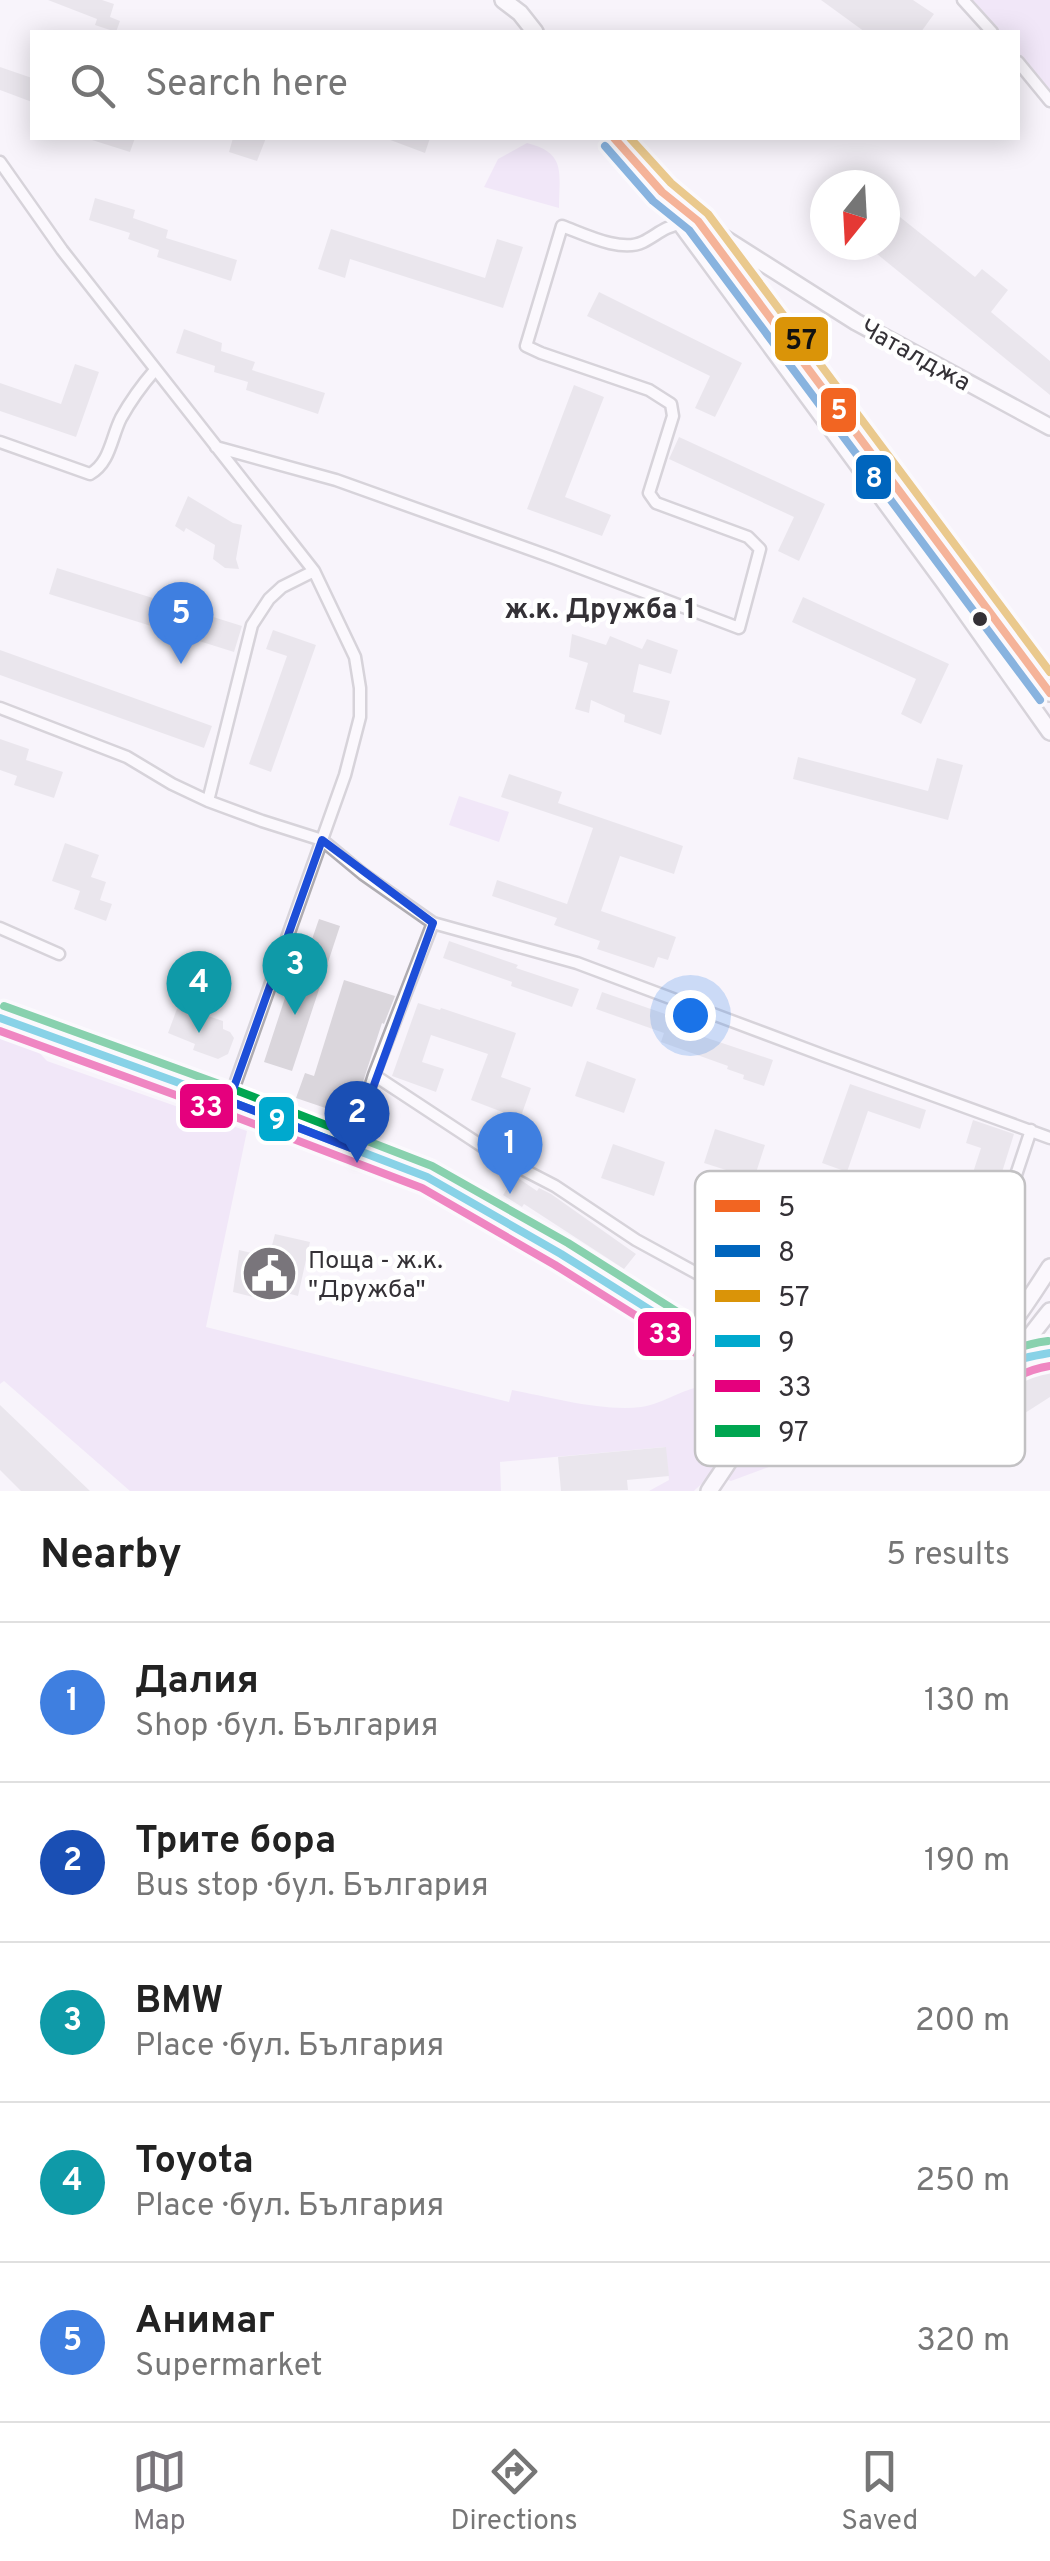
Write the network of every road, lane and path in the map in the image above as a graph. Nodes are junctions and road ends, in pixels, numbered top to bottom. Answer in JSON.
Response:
{"nodes":[{"id":1,"x":503,"y":0,"type":"edge"},
{"id":2,"x":964,"y":0,"type":"edge"},
{"id":3,"x":533,"y":30,"type":"edge"},
{"id":4,"x":990,"y":30,"type":"edge"},
{"id":5,"x":1020,"y":64,"type":"edge"},
{"id":6,"x":1050,"y":101,"type":"edge"},
{"id":7,"x":616,"y":140,"type":"edge"},
{"id":8,"x":0,"y":162,"type":"edge"},
{"id":9,"x":689,"y":222,"type":"junction"},
{"id":10,"x":154,"y":370,"type":"junction"},
{"id":11,"x":1050,"y":427,"type":"edge"},
{"id":12,"x":0,"y":442,"type":"edge"},
{"id":13,"x":216,"y":448,"type":"junction"},
{"id":14,"x":314,"y":572,"type":"junction"},
{"id":15,"x":1050,"y":693,"type":"edge"},
{"id":16,"x":0,"y":708,"type":"edge"},
{"id":17,"x":1050,"y":732,"type":"edge"},
{"id":18,"x":208,"y":801,"type":"junction"},
{"id":19,"x":322,"y":840,"type":"junction"},
{"id":20,"x":433,"y":923,"type":"junction"},
{"id":21,"x":0,"y":928,"type":"edge"},
{"id":22,"x":59,"y":954,"type":"dead end"},
{"id":23,"x":0,"y":1018,"type":"edge"},
{"id":24,"x":374,"y":1075,"type":"junction"},
{"id":25,"x":229,"y":1101,"type":"junction"},
{"id":26,"x":1031,"y":1130,"type":"junction"},
{"id":27,"x":1050,"y":1138,"type":"edge"},
{"id":28,"x":351,"y":1148,"type":"junction"},
{"id":29,"x":1017,"y":1171,"type":"edge"},
{"id":30,"x":1050,"y":1268,"type":"edge"},
{"id":31,"x":695,"y":1272,"type":"edge"},
{"id":32,"x":1025,"y":1305,"type":"edge"},
{"id":33,"x":1050,"y":1310,"type":"edge"},
{"id":34,"x":695,"y":1340,"type":"edge"},
{"id":35,"x":1025,"y":1342,"type":"edge"},
{"id":36,"x":1050,"y":1353,"type":"edge"},
{"id":37,"x":1025,"y":1357,"type":"edge"},
{"id":38,"x":725,"y":1466,"type":"edge"},
{"id":39,"x":708,"y":1491,"type":"edge"}],
"edges":[{"from":1,"to":3,"type":"street"},
{"from":2,"to":4,"type":"street"},
{"from":5,"to":6,"type":"street"},
{"from":7,"to":9,"type":"street"},
{"from":8,"to":10,"type":"street"},
{"from":9,"to":11,"type":"street","name":"Чаталджа"},
{"from":9,"to":13,"type":"street"},
{"from":9,"to":15,"type":"street"},
{"from":9,"to":17,"type":"street"},
{"from":10,"to":12,"type":"street"},
{"from":10,"to":13,"type":"street"},
{"from":13,"to":14,"type":"street"},
{"from":14,"to":18,"type":"street"},
{"from":14,"to":19,"type":"street"},
{"from":16,"to":18,"type":"street"},
{"from":18,"to":19,"type":"street"},
{"from":19,"to":20,"type":"street"},
{"from":19,"to":25,"type":"street"},
{"from":20,"to":24,"type":"street"},
{"from":20,"to":26,"type":"street"},
{"from":21,"to":22,"type":"street"},
{"from":23,"to":25,"type":"street"},
{"from":24,"to":28,"type":"street"},
{"from":24,"to":31,"type":"street"},
{"from":25,"to":28,"type":"street"},
{"from":26,"to":27,"type":"street"},
{"from":26,"to":29,"type":"street"},
{"from":28,"to":34,"type":"street"},
{"from":30,"to":32,"type":"street"},
{"from":33,"to":35,"type":"street"},
{"from":36,"to":37,"type":"street"},
{"from":38,"to":39,"type":"street"}]}
